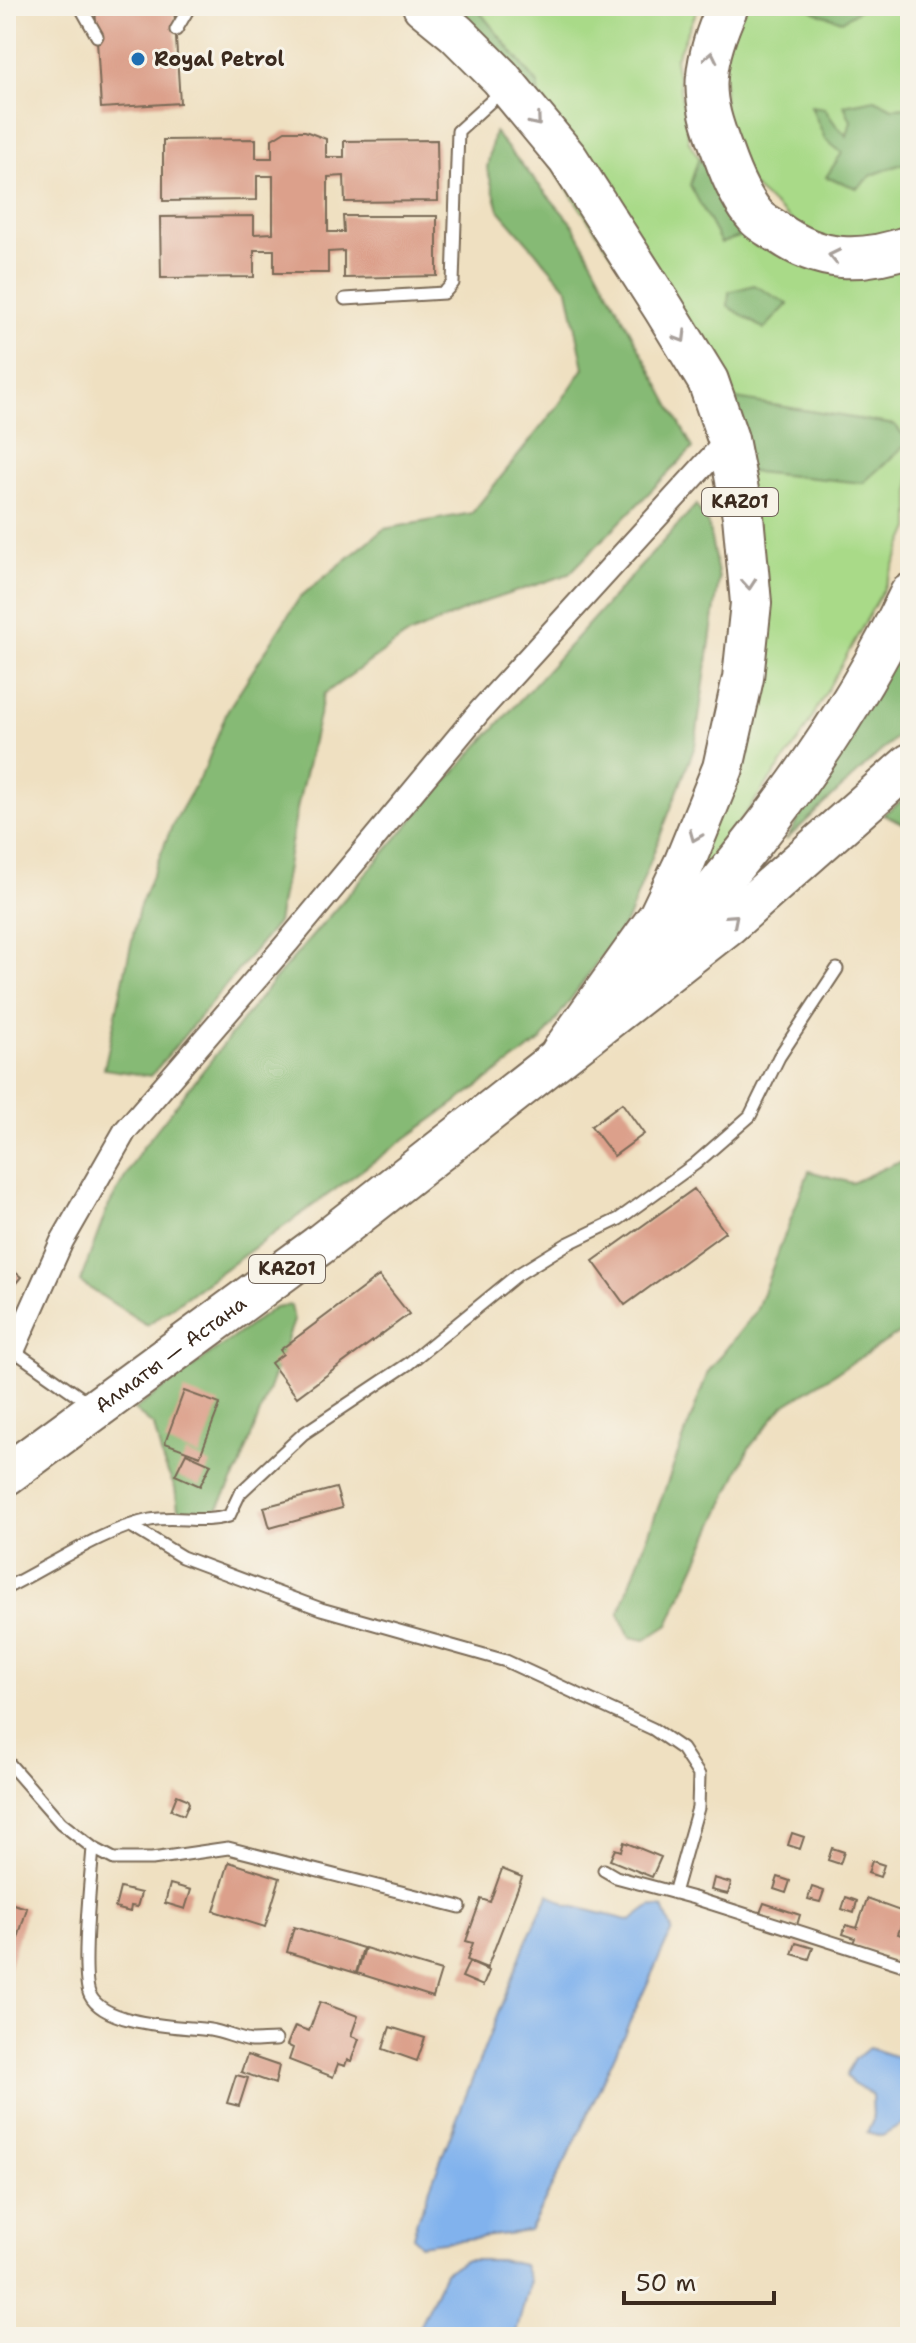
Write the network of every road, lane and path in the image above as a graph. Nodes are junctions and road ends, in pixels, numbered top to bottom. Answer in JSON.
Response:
{"nodes":[{"id":1,"x":80,"y":6,"type":"edge"},
{"id":2,"x":190,"y":6,"type":"edge"},
{"id":3,"x":423,"y":6,"type":"edge"},
{"id":4,"x":728,"y":6,"type":"edge"},
{"id":5,"x":870,"y":6,"type":"edge"},
{"id":6,"x":910,"y":10,"type":"edge"},
{"id":7,"x":176,"y":30,"type":"dead end"},
{"id":8,"x":97,"y":36,"type":"dead end"},
{"id":9,"x":508,"y":86,"type":"junction"},
{"id":10,"x":910,"y":246,"type":"edge"},
{"id":11,"x":345,"y":299,"type":"dead end"},
{"id":12,"x":728,"y":439,"type":"junction"},
{"id":13,"x":910,"y":594,"type":"edge"},
{"id":14,"x":910,"y":764,"type":"edge"},
{"id":15,"x":837,"y":969,"type":"dead end"},
{"id":16,"x":561,"y":1053,"type":"junction"},
{"id":17,"x":8,"y":1351,"type":"edge"},
{"id":18,"x":97,"y":1408,"type":"junction"},
{"id":19,"x":6,"y":1475,"type":"edge"},
{"id":20,"x":131,"y":1526,"type":"junction"},
{"id":21,"x":6,"y":1588,"type":"edge"},
{"id":22,"x":6,"y":1760,"type":"edge"},
{"id":23,"x":93,"y":1848,"type":"junction"},
{"id":24,"x":604,"y":1870,"type":"dead end"},
{"id":25,"x":674,"y":1893,"type":"junction"},
{"id":26,"x":460,"y":1907,"type":"dead end"},
{"id":27,"x":910,"y":1967,"type":"edge"},
{"id":28,"x":276,"y":2040,"type":"dead end"}],
"edges":[{"from":1,"to":8,"type":"lane"},
{"from":2,"to":7,"type":"lane"},
{"from":3,"to":9,"type":"highway","number":"KАZ01"},
{"from":10,"to":4,"type":"highway","one_way":true},
{"from":5,"to":6,"type":"path"},
{"from":9,"to":11,"type":"lane"},
{"from":9,"to":12,"type":"highway","number":"KАZ01","one_way":true},
{"from":12,"to":16,"type":"highway","number":"KАZ01","one_way":true},
{"from":12,"to":17,"type":"street"},
{"from":13,"to":16,"type":"highway","number":"KАZ01"},
{"from":16,"to":14,"type":"highway","number":"KАZ01","one_way":true},
{"from":15,"to":20,"type":"lane"},
{"from":16,"to":18,"type":"highway","name":"Алматы — Астана","number":"KАZ01"},
{"from":17,"to":18,"type":"lane"},
{"from":18,"to":19,"type":"highway","name":"Алматы — Астана","number":"KАZ01"},
{"from":20,"to":21,"type":"lane"},
{"from":20,"to":25,"type":"lane"},
{"from":22,"to":23,"type":"lane"},
{"from":23,"to":26,"type":"lane"},
{"from":23,"to":28,"type":"lane"},
{"from":24,"to":25,"type":"lane"},
{"from":25,"to":27,"type":"lane"}]}
